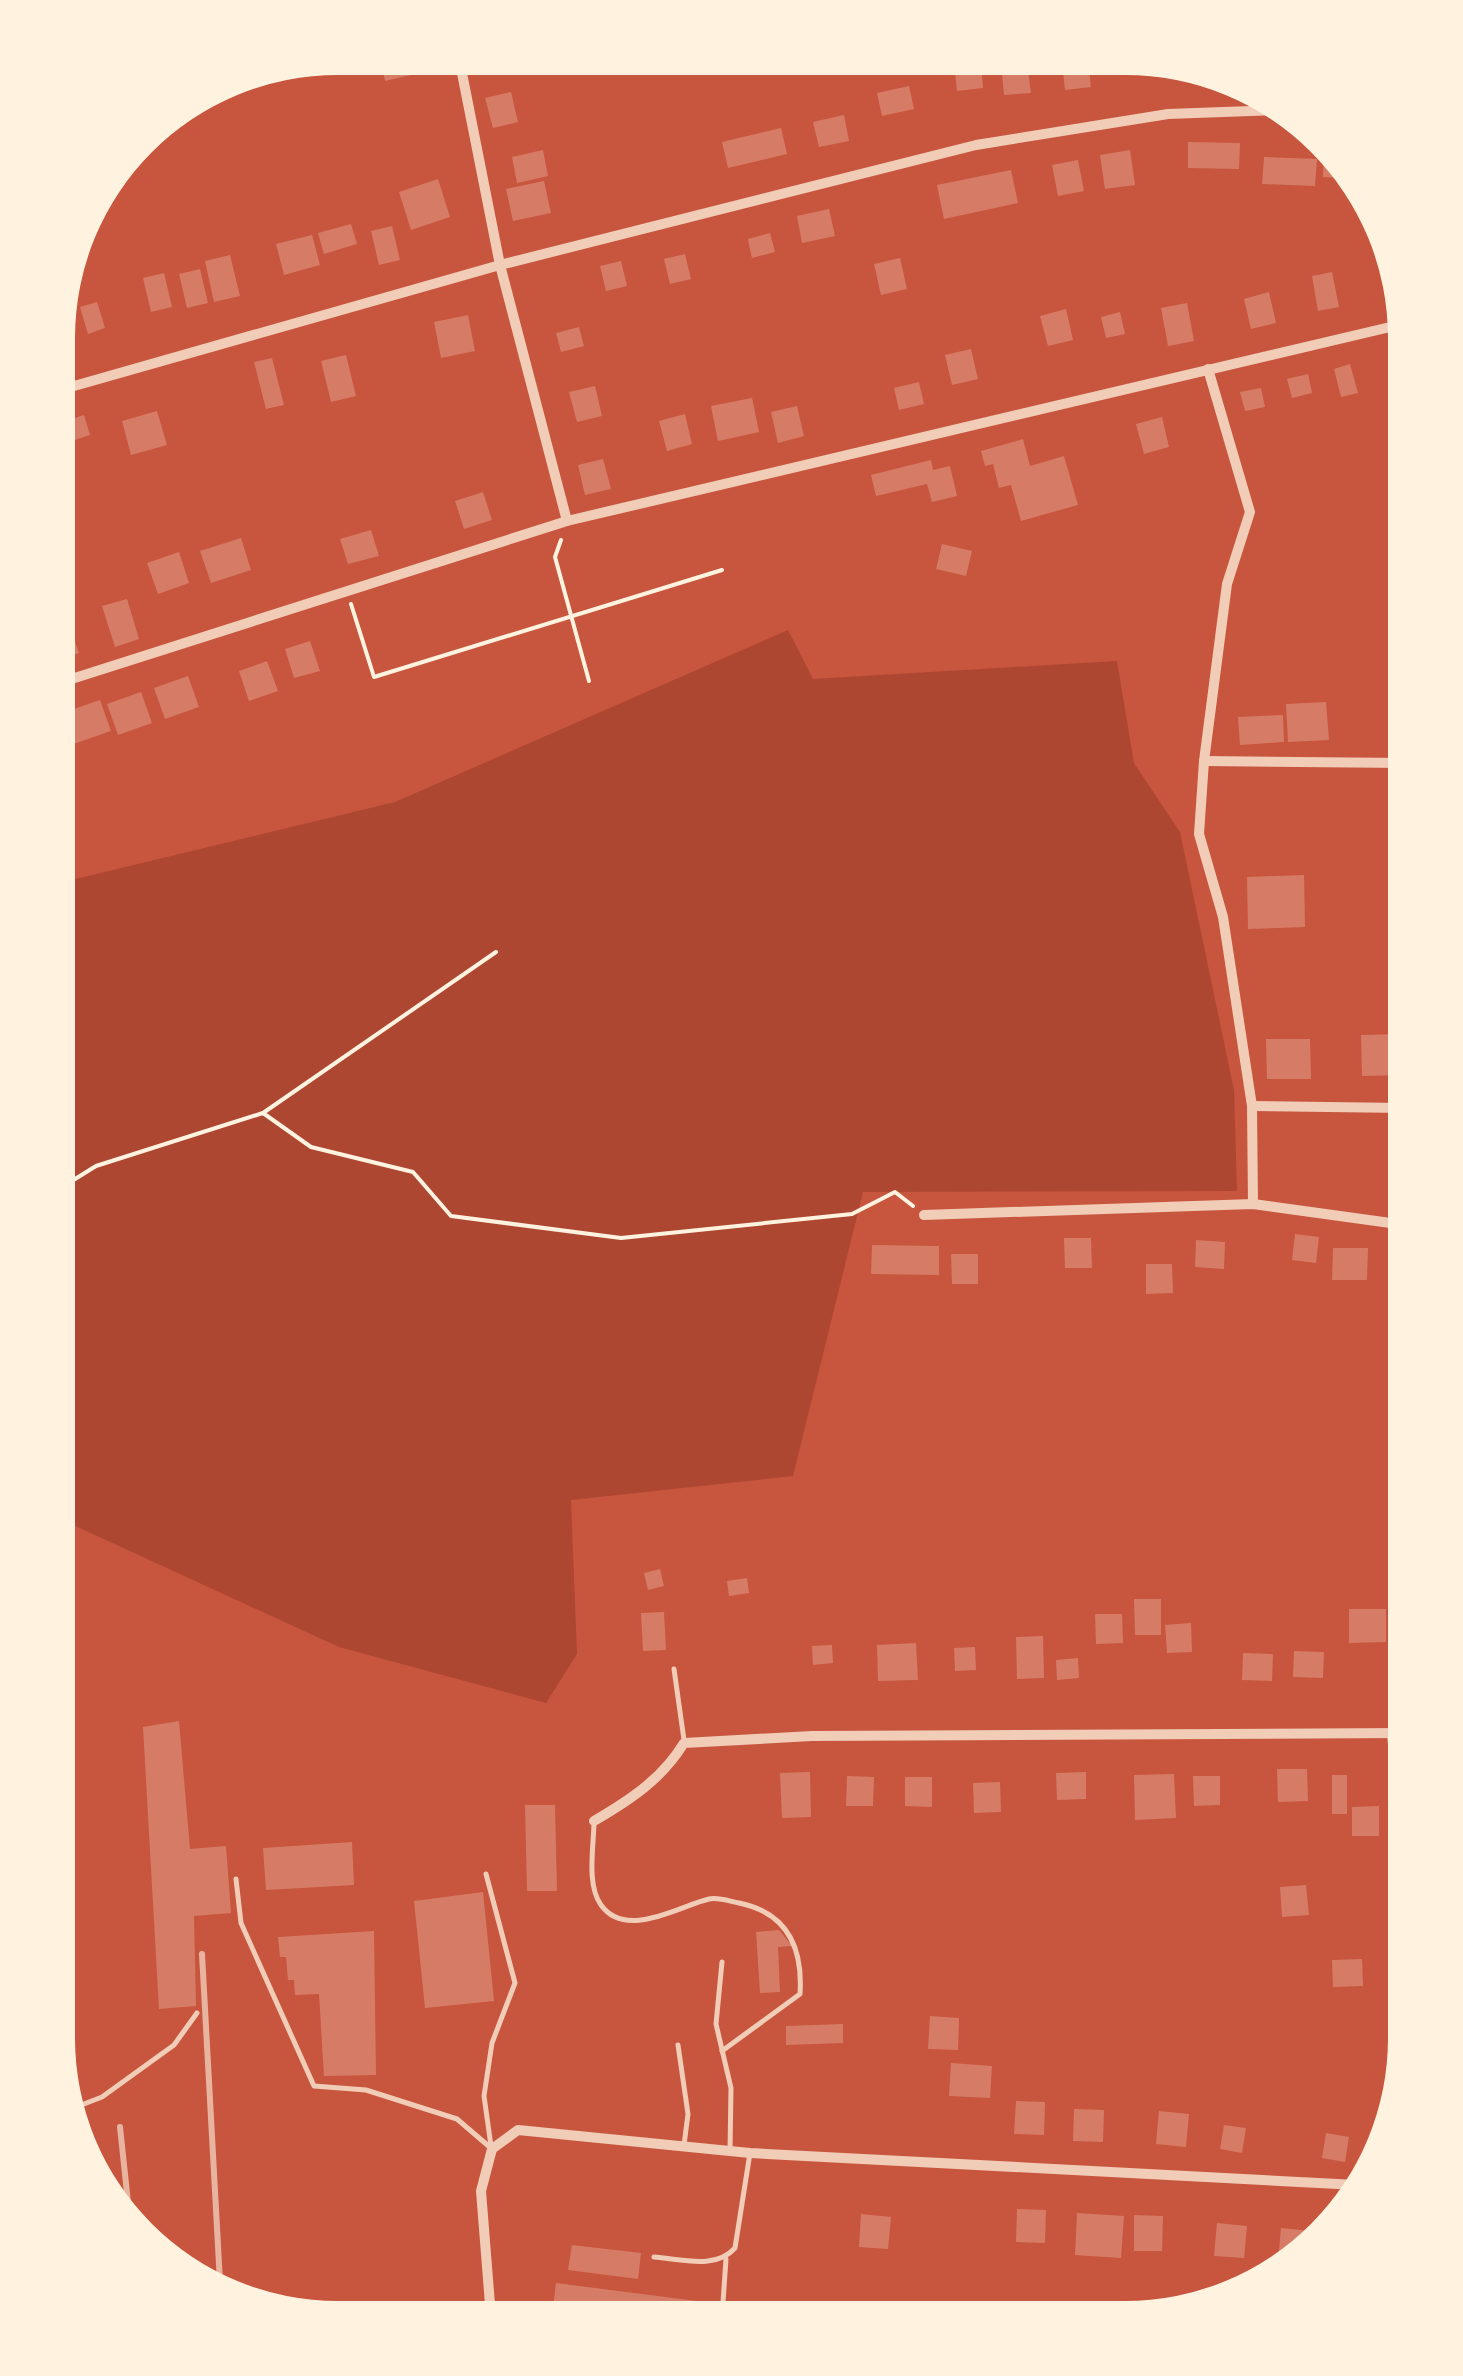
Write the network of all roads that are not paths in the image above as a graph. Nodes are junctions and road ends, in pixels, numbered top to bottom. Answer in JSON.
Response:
{"nodes":[{"id":1,"x":462,"y":75,"type":"edge"},
{"id":2,"x":1258,"y":111,"type":"edge"},
{"id":3,"x":500,"y":266,"type":"junction"},
{"id":4,"x":1387,"y":328,"type":"edge"},
{"id":5,"x":1208,"y":369,"type":"junction"},
{"id":6,"x":75,"y":386,"type":"edge"},
{"id":7,"x":567,"y":522,"type":"junction"},
{"id":8,"x":75,"y":678,"type":"edge"},
{"id":9,"x":1204,"y":761,"type":"junction"},
{"id":10,"x":1388,"y":763,"type":"edge"},
{"id":11,"x":1252,"y":1106,"type":"junction"},
{"id":12,"x":1388,"y":1108,"type":"edge"},
{"id":13,"x":1253,"y":1204,"type":"junction"},
{"id":14,"x":924,"y":1215,"type":"road end"},
{"id":15,"x":1387,"y":1223,"type":"edge"},
{"id":16,"x":674,"y":1669,"type":"dead end"},
{"id":17,"x":1387,"y":1734,"type":"edge"},
{"id":18,"x":684,"y":1744,"type":"junction"},
{"id":19,"x":594,"y":1821,"type":"joint"},
{"id":20,"x":486,"y":1874,"type":"dead end"},
{"id":21,"x":236,"y":1879,"type":"dead end"},
{"id":22,"x":722,"y":1962,"type":"dead end"},
{"id":23,"x":196,"y":2013,"type":"dead end"},
{"id":24,"x":678,"y":2045,"type":"dead end"},
{"id":25,"x":722,"y":2052,"type":"junction"},
{"id":26,"x":84,"y":2104,"type":"edge"},
{"id":27,"x":684,"y":2145,"type":"junction"},
{"id":28,"x":492,"y":2149,"type":"junction"},
{"id":29,"x":730,"y":2151,"type":"junction"},
{"id":30,"x":750,"y":2153,"type":"junction"},
{"id":31,"x":1343,"y":2185,"type":"edge"},
{"id":32,"x":654,"y":2257,"type":"dead end"},
{"id":33,"x":726,"y":2259,"type":"junction"},
{"id":34,"x":490,"y":2301,"type":"edge"},
{"id":35,"x":723,"y":2301,"type":"edge"}],
"edges":[{"from":1,"to":3,"type":"street"},
{"from":2,"to":3,"type":"street"},
{"from":3,"to":6,"type":"street"},
{"from":3,"to":7,"type":"street"},
{"from":4,"to":5,"type":"street"},
{"from":5,"to":7,"type":"street"},
{"from":5,"to":9,"type":"street"},
{"from":7,"to":8,"type":"street"},
{"from":9,"to":10,"type":"street"},
{"from":9,"to":11,"type":"street"},
{"from":11,"to":12,"type":"street"},
{"from":11,"to":13,"type":"street"},
{"from":13,"to":14,"type":"street"},
{"from":13,"to":15,"type":"street"},
{"from":16,"to":18,"type":"lane"},
{"from":17,"to":18,"type":"street"},
{"from":18,"to":19,"type":"street"},
{"from":19,"to":25,"type":"lane"},
{"from":20,"to":28,"type":"lane"},
{"from":21,"to":28,"type":"lane"},
{"from":22,"to":25,"type":"lane"},
{"from":23,"to":26,"type":"lane"},
{"from":24,"to":27,"type":"lane"},
{"from":25,"to":29,"type":"lane"},
{"from":27,"to":28,"type":"street"},
{"from":27,"to":29,"type":"street"},
{"from":28,"to":34,"type":"street"},
{"from":29,"to":30,"type":"street"},
{"from":30,"to":31,"type":"street"},
{"from":30,"to":33,"type":"lane"},
{"from":32,"to":33,"type":"lane"},
{"from":33,"to":35,"type":"lane"}]}
